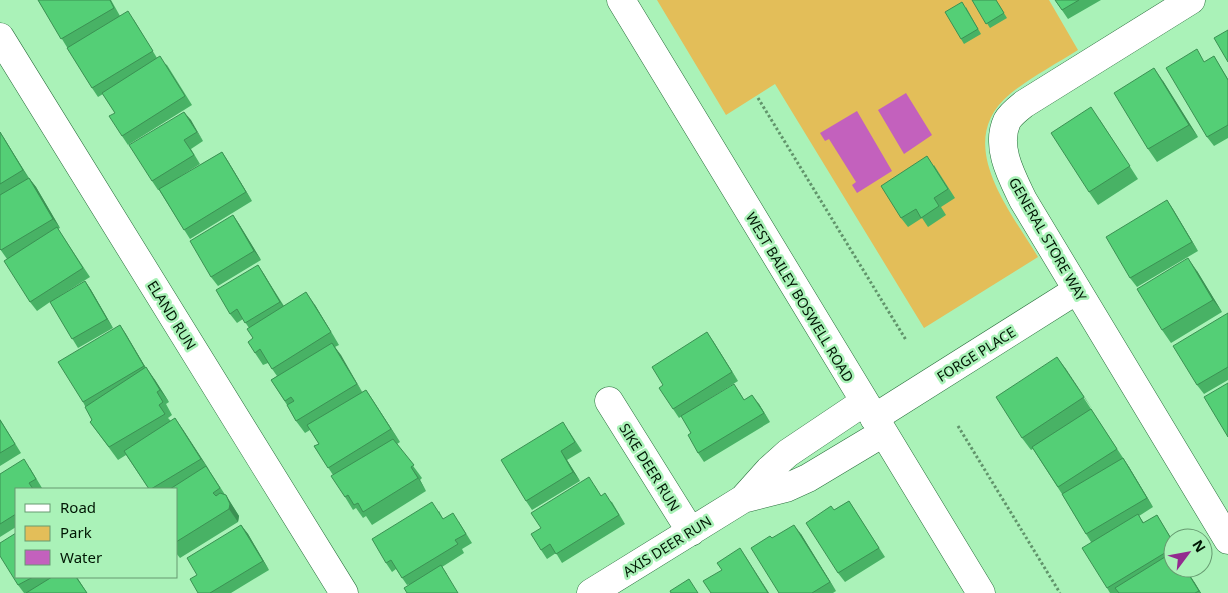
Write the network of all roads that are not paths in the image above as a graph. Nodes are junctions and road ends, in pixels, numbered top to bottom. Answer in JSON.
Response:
{"nodes":[{"id":1,"x":621,"y":0,"type":"edge"},
{"id":2,"x":1191,"y":0,"type":"edge"},
{"id":3,"x":0,"y":37,"type":"edge"},
{"id":4,"x":1077,"y":290,"type":"junction"},
{"id":5,"x":609,"y":402,"type":"dead end"},
{"id":6,"x":874,"y":418,"type":"junction"},
{"id":7,"x":743,"y":499,"type":"junction"},
{"id":8,"x":691,"y":532,"type":"junction"},
{"id":9,"x":1228,"y":540,"type":"edge"},
{"id":10,"x":344,"y":593,"type":"edge"},
{"id":11,"x":590,"y":593,"type":"edge"},
{"id":12,"x":982,"y":593,"type":"edge"}],
"edges":[{"from":1,"to":6,"type":"street","name":"WEST BAILEY BOSWELL ROAD"},
{"from":2,"to":4,"type":"street","name":"GENERAL STORE WAY"},
{"from":3,"to":10,"type":"street","name":"ELAND RUN"},
{"from":4,"to":6,"type":"street","name":"FORGE PLACE"},
{"from":4,"to":9,"type":"street","name":"GENERAL STORE WAY"},
{"from":5,"to":8,"type":"street","name":"SIKE DEER RUN"},
{"from":6,"to":7,"type":"street","name":"AXIS DEER RUN"},
{"from":6,"to":7,"type":"street","name":"AXIS DEER RUN"},
{"from":6,"to":12,"type":"street","name":"WEST BAILEY BOSWELL ROAD"},
{"from":7,"to":8,"type":"street","name":"AXIS DEER RUN"},
{"from":8,"to":11,"type":"street","name":"AXIS DEER RUN"}]}
